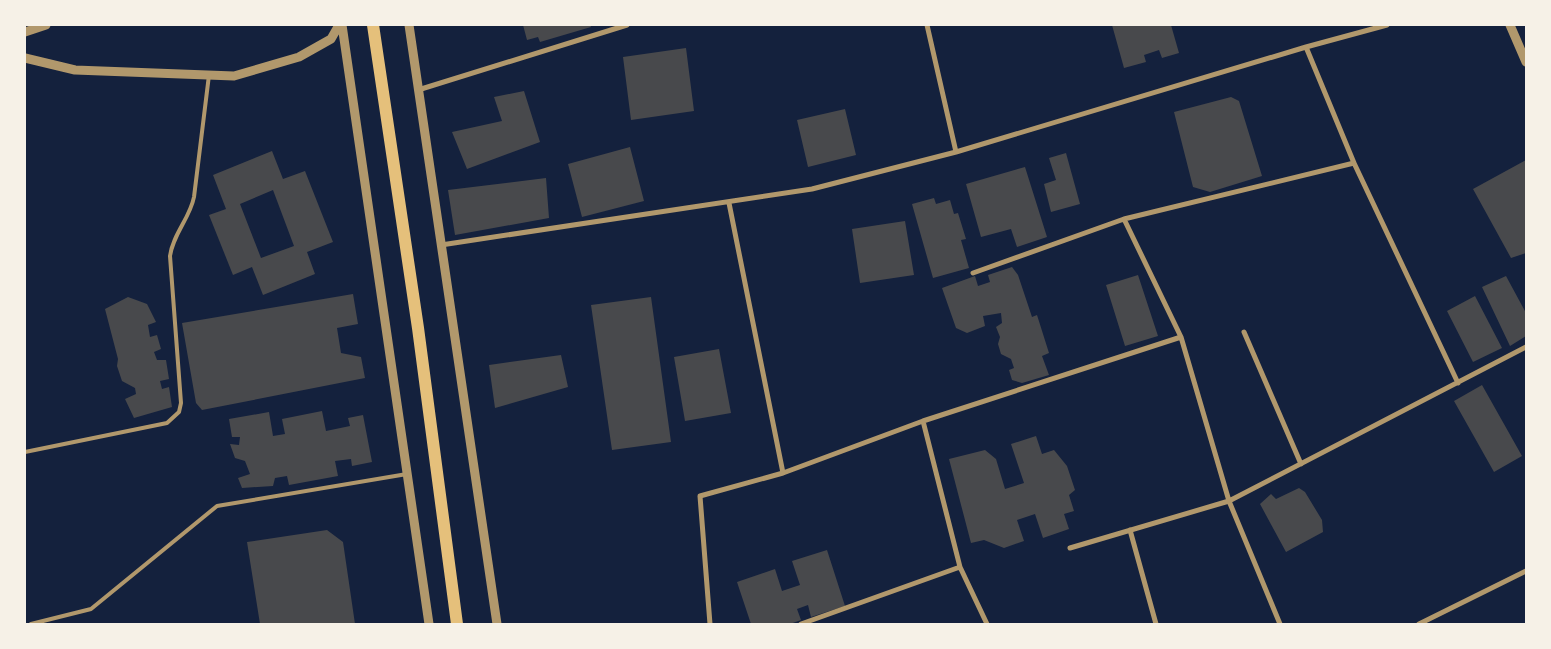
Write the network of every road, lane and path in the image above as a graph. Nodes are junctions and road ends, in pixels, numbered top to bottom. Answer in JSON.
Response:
{"nodes":[{"id":1,"x":46,"y":25,"type":"edge"},
{"id":2,"x":341,"y":25,"type":"edge"},
{"id":3,"x":373,"y":25,"type":"edge"},
{"id":4,"x":409,"y":25,"type":"edge"},
{"id":5,"x":627,"y":25,"type":"edge"},
{"id":6,"x":927,"y":25,"type":"edge"},
{"id":7,"x":1387,"y":25,"type":"edge"},
{"id":8,"x":1510,"y":25,"type":"edge"},
{"id":9,"x":25,"y":32,"type":"edge"},
{"id":10,"x":1306,"y":47,"type":"junction"},
{"id":11,"x":25,"y":58,"type":"edge"},
{"id":12,"x":1526,"y":62,"type":"edge"},
{"id":13,"x":209,"y":75,"type":"junction"},
{"id":14,"x":418,"y":90,"type":"junction"},
{"id":15,"x":956,"y":152,"type":"junction"},
{"id":16,"x":1354,"y":163,"type":"junction"},
{"id":17,"x":729,"y":203,"type":"junction"},
{"id":18,"x":1124,"y":218,"type":"junction"},
{"id":19,"x":441,"y":245,"type":"junction"},
{"id":20,"x":973,"y":273,"type":"dead end"},
{"id":21,"x":1244,"y":332,"type":"dead end"},
{"id":22,"x":1181,"y":337,"type":"junction"},
{"id":23,"x":1526,"y":348,"type":"edge"},
{"id":24,"x":1458,"y":383,"type":"junction"},
{"id":25,"x":923,"y":421,"type":"junction"},
{"id":26,"x":25,"y":452,"type":"edge"},
{"id":27,"x":1301,"y":464,"type":"junction"},
{"id":28,"x":783,"y":473,"type":"junction"},
{"id":29,"x":407,"y":474,"type":"junction"},
{"id":30,"x":1229,"y":501,"type":"junction"},
{"id":31,"x":1130,"y":530,"type":"junction"},
{"id":32,"x":1070,"y":548,"type":"dead end"},
{"id":33,"x":960,"y":568,"type":"junction"},
{"id":34,"x":1526,"y":571,"type":"edge"},
{"id":35,"x":32,"y":624,"type":"edge"},
{"id":36,"x":429,"y":624,"type":"edge"},
{"id":37,"x":457,"y":624,"type":"edge"},
{"id":38,"x":497,"y":624,"type":"edge"},
{"id":39,"x":710,"y":624,"type":"edge"},
{"id":40,"x":802,"y":624,"type":"edge"},
{"id":41,"x":987,"y":624,"type":"edge"},
{"id":42,"x":1156,"y":624,"type":"edge"},
{"id":43,"x":1280,"y":624,"type":"edge"},
{"id":44,"x":1419,"y":624,"type":"edge"}],
"edges":[{"from":1,"to":9,"type":"street"},
{"from":2,"to":13,"type":"street"},
{"from":2,"to":29,"type":"street"},
{"from":3,"to":37,"type":"main road"},
{"from":4,"to":14,"type":"street"},
{"from":5,"to":14,"type":"street"},
{"from":6,"to":15,"type":"street"},
{"from":7,"to":10,"type":"street"},
{"from":8,"to":12,"type":"street"},
{"from":10,"to":15,"type":"street"},
{"from":10,"to":16,"type":"street"},
{"from":11,"to":13,"type":"street"},
{"from":13,"to":26,"type":"lane"},
{"from":14,"to":19,"type":"street"},
{"from":15,"to":17,"type":"street"},
{"from":16,"to":18,"type":"street"},
{"from":16,"to":24,"type":"street"},
{"from":17,"to":19,"type":"street"},
{"from":17,"to":28,"type":"street"},
{"from":18,"to":20,"type":"street"},
{"from":18,"to":22,"type":"street"},
{"from":19,"to":38,"type":"street"},
{"from":21,"to":27,"type":"street"},
{"from":22,"to":25,"type":"street"},
{"from":22,"to":30,"type":"street"},
{"from":23,"to":24,"type":"street"},
{"from":24,"to":27,"type":"street"},
{"from":25,"to":28,"type":"street"},
{"from":25,"to":33,"type":"street"},
{"from":27,"to":30,"type":"street"},
{"from":28,"to":39,"type":"street"},
{"from":29,"to":35,"type":"lane"},
{"from":29,"to":36,"type":"street"},
{"from":30,"to":31,"type":"street"},
{"from":30,"to":43,"type":"street"},
{"from":31,"to":32,"type":"street"},
{"from":31,"to":42,"type":"street"},
{"from":33,"to":40,"type":"street"},
{"from":33,"to":41,"type":"street"},
{"from":34,"to":44,"type":"street"}]}
